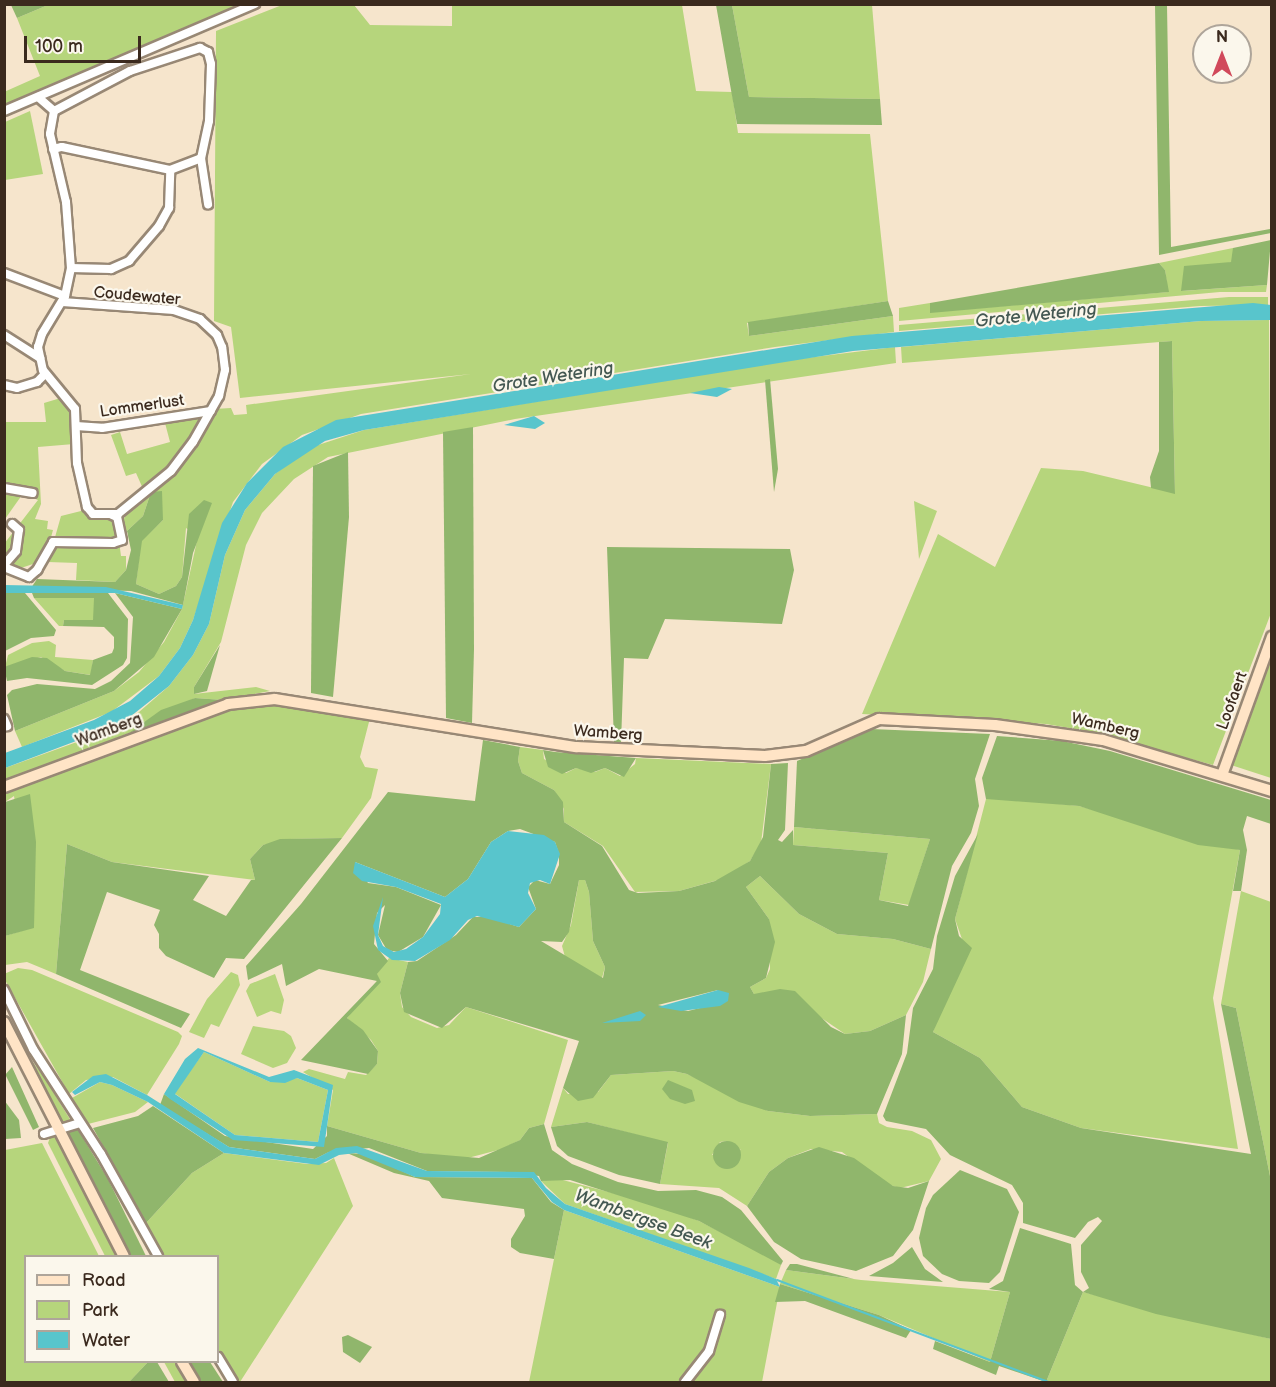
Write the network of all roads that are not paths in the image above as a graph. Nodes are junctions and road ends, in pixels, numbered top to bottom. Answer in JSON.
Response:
{"nodes":[{"id":1,"x":255,"y":4,"type":"edge"},
{"id":2,"x":38,"y":97,"type":"junction"},
{"id":3,"x":4,"y":111,"type":"edge"},
{"id":4,"x":54,"y":111,"type":"junction"},
{"id":5,"x":53,"y":149,"type":"junction"},
{"id":6,"x":201,"y":158,"type":"junction"},
{"id":7,"x":170,"y":170,"type":"junction"},
{"id":8,"x":208,"y":204,"type":"dead end"},
{"id":9,"x":71,"y":268,"type":"junction"},
{"id":10,"x":4,"y":273,"type":"edge"},
{"id":11,"x":63,"y":299,"type":"junction"},
{"id":12,"x":4,"y":335,"type":"edge"},
{"id":13,"x":40,"y":358,"type":"junction"},
{"id":14,"x":44,"y":375,"type":"junction"},
{"id":15,"x":4,"y":385,"type":"edge"},
{"id":16,"x":211,"y":411,"type":"junction"},
{"id":17,"x":76,"y":426,"type":"junction"},
{"id":18,"x":4,"y":488,"type":"edge"},
{"id":19,"x":33,"y":493,"type":"dead end"},
{"id":20,"x":112,"y":515,"type":"junction"},
{"id":21,"x":12,"y":524,"type":"dead end"},
{"id":22,"x":4,"y":566,"type":"edge"},
{"id":23,"x":1272,"y":638,"type":"edge"},
{"id":24,"x":1218,"y":774,"type":"junction"},
{"id":25,"x":4,"y":787,"type":"edge"},
{"id":26,"x":1272,"y":791,"type":"edge"},
{"id":27,"x":4,"y":990,"type":"edge"},
{"id":28,"x":4,"y":1022,"type":"edge"},
{"id":29,"x":79,"y":1123,"type":"junction"},
{"id":30,"x":59,"y":1131,"type":"junction"},
{"id":31,"x":44,"y":1134,"type":"dead end"},
{"id":32,"x":123,"y":1255,"type":"edge"},
{"id":33,"x":157,"y":1255,"type":"edge"},
{"id":34,"x":720,"y":1315,"type":"dead end"},
{"id":35,"x":219,"y":1359,"type":"edge"},
{"id":36,"x":183,"y":1363,"type":"edge"},
{"id":37,"x":194,"y":1383,"type":"edge"},
{"id":38,"x":233,"y":1383,"type":"edge"},
{"id":39,"x":685,"y":1383,"type":"edge"}],
"edges":[{"from":1,"to":2,"type":"street"},
{"from":2,"to":3,"type":"street"},
{"from":2,"to":4,"type":"street"},
{"from":4,"to":5,"type":"street"},
{"from":4,"to":6,"type":"street"},
{"from":5,"to":7,"type":"street"},
{"from":5,"to":9,"type":"street"},
{"from":6,"to":7,"type":"street"},
{"from":6,"to":8,"type":"street"},
{"from":7,"to":9,"type":"street","name":"Coudewater"},
{"from":9,"to":11,"type":"street"},
{"from":10,"to":11,"type":"street","name":"Coudewater"},
{"from":11,"to":13,"type":"street"},
{"from":11,"to":16,"type":"street","name":"Coudewater"},
{"from":12,"to":13,"type":"street"},
{"from":13,"to":14,"type":"street"},
{"from":14,"to":15,"type":"street"},
{"from":14,"to":17,"type":"street"},
{"from":16,"to":17,"type":"street","name":"Lommerlust"},
{"from":16,"to":20,"type":"street","name":"Coudewater"},
{"from":17,"to":20,"type":"street"},
{"from":18,"to":19,"type":"street"},
{"from":20,"to":22,"type":"street"},
{"from":21,"to":22,"type":"street"},
{"from":23,"to":24,"type":"street","name":"Loofaert"},
{"from":24,"to":25,"type":"street","name":"Wamberg"},
{"from":24,"to":26,"type":"street"},
{"from":27,"to":29,"type":"street"},
{"from":28,"to":30,"type":"street"},
{"from":29,"to":30,"type":"street"},
{"from":29,"to":33,"type":"street"},
{"from":30,"to":31,"type":"street"},
{"from":30,"to":32,"type":"street"},
{"from":34,"to":39,"type":"street"},
{"from":35,"to":38,"type":"street"},
{"from":36,"to":37,"type":"street"}]}
